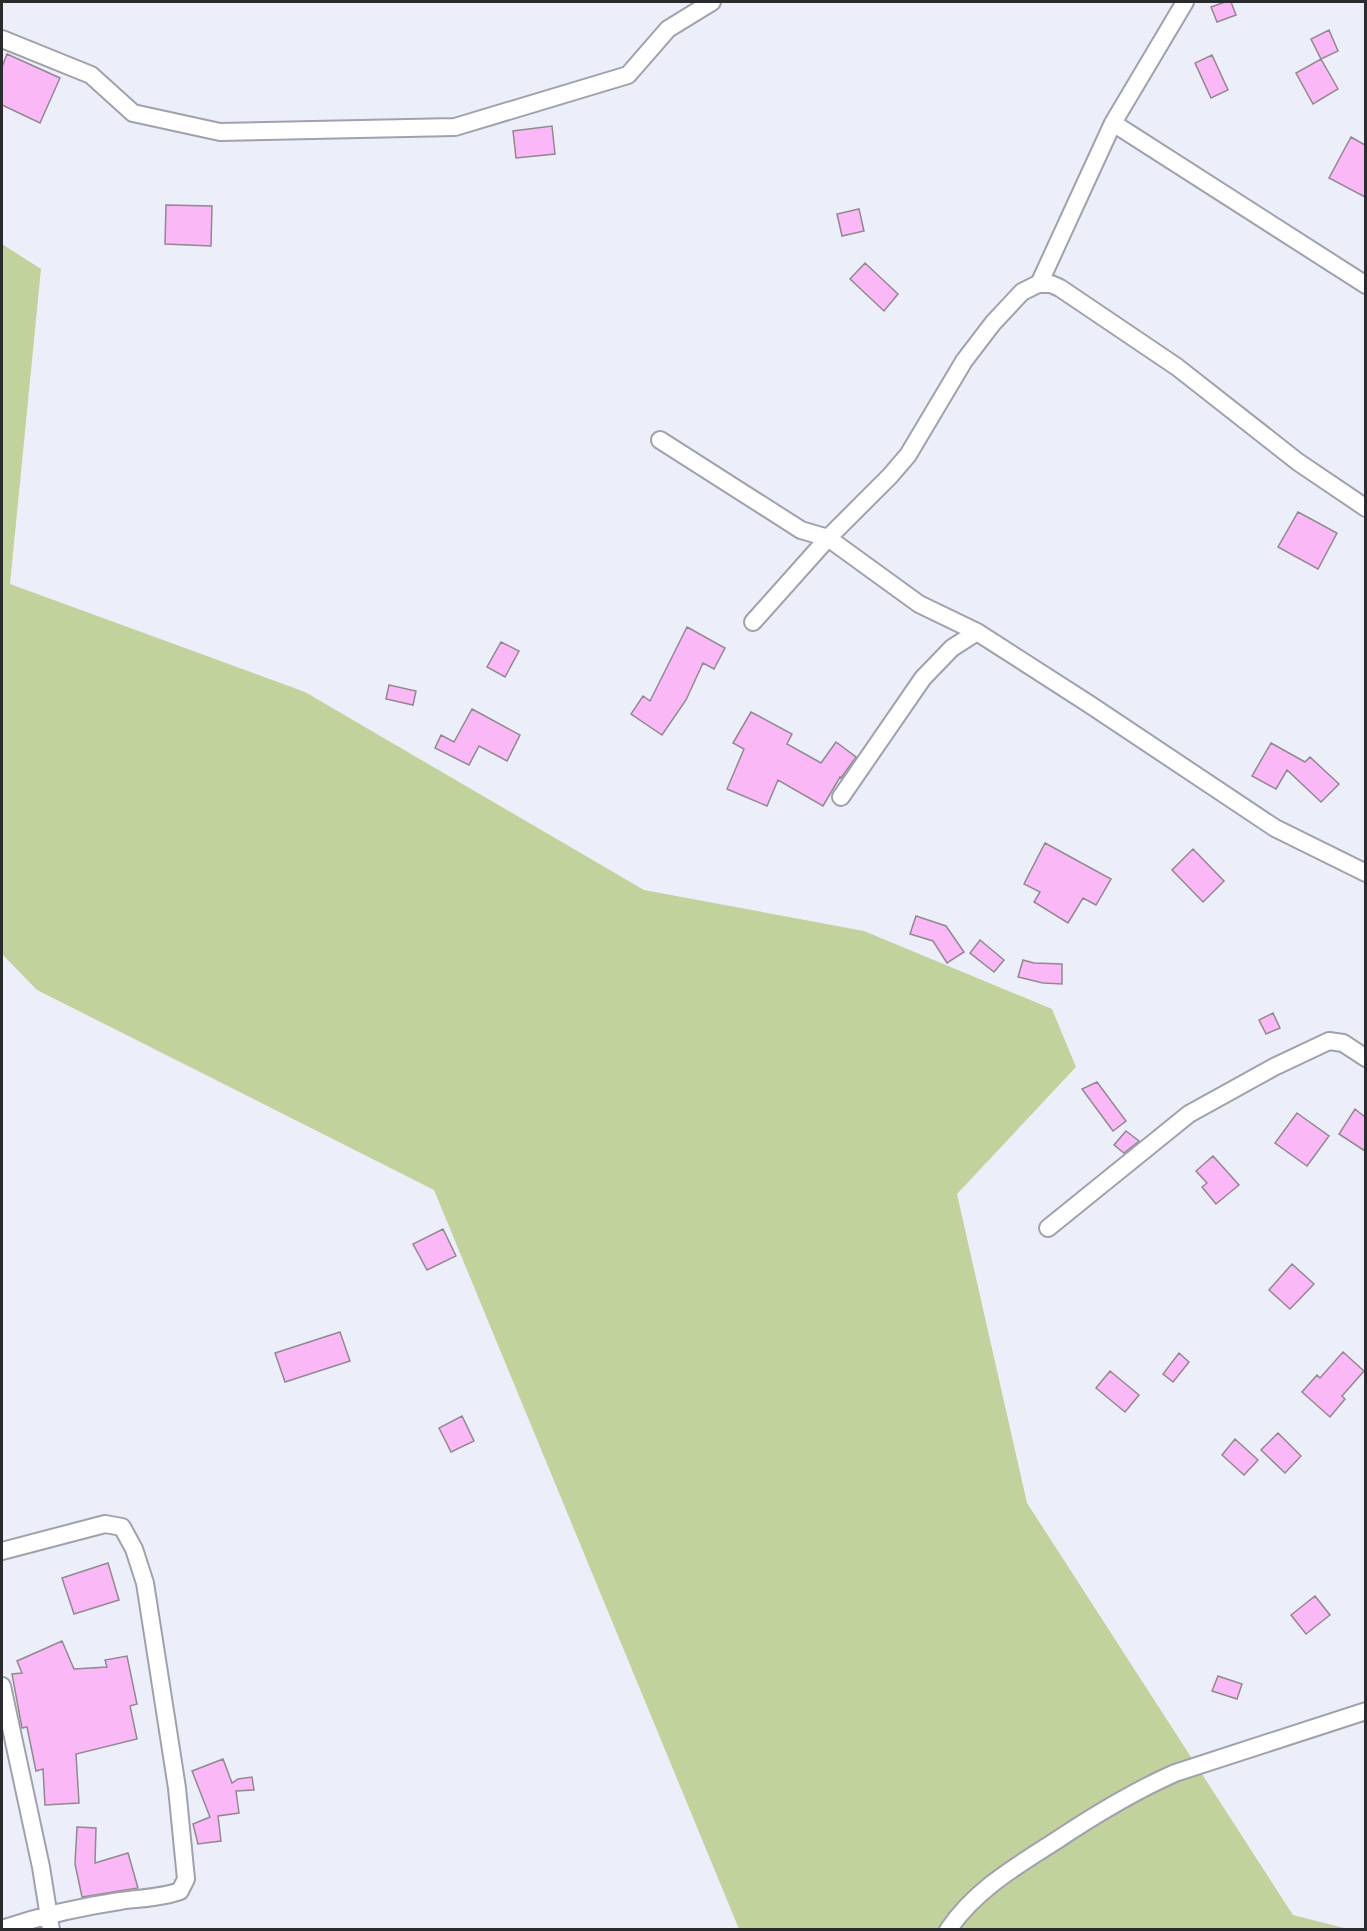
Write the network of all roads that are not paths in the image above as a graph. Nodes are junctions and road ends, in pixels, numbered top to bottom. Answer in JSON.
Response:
{"nodes":[{"id":1,"x":712,"y":2,"type":"edge"},
{"id":2,"x":1185,"y":2,"type":"edge"},
{"id":3,"x":2,"y":39,"type":"edge"},
{"id":4,"x":1113,"y":123,"type":"junction"},
{"id":5,"x":1039,"y":284,"type":"junction"},
{"id":6,"x":1365,"y":285,"type":"edge"},
{"id":7,"x":660,"y":440,"type":"dead end"},
{"id":8,"x":1365,"y":508,"type":"edge"},
{"id":9,"x":828,"y":538,"type":"junction"},
{"id":10,"x":753,"y":622,"type":"dead end"},
{"id":11,"x":977,"y":632,"type":"junction"},
{"id":12,"x":841,"y":797,"type":"dead end"},
{"id":13,"x":1365,"y":873,"type":"edge"},
{"id":14,"x":1365,"y":1058,"type":"edge"},
{"id":15,"x":1048,"y":1228,"type":"dead end"},
{"id":16,"x":2,"y":1551,"type":"edge"},
{"id":17,"x":2,"y":1686,"type":"edge"},
{"id":18,"x":1365,"y":1711,"type":"edge"},
{"id":19,"x":49,"y":1922,"type":"edge"},
{"id":20,"x":2,"y":1929,"type":"edge"},
{"id":21,"x":948,"y":1929,"type":"edge"}],
"edges":[{"from":1,"to":3,"type":"street"},
{"from":2,"to":4,"type":"street"},
{"from":4,"to":5,"type":"street"},
{"from":4,"to":6,"type":"street"},
{"from":5,"to":8,"type":"street"},
{"from":5,"to":9,"type":"street"},
{"from":7,"to":9,"type":"street"},
{"from":9,"to":10,"type":"street"},
{"from":9,"to":11,"type":"street"},
{"from":11,"to":12,"type":"street"},
{"from":11,"to":13,"type":"street"},
{"from":14,"to":15,"type":"street"},
{"from":16,"to":19,"type":"street"},
{"from":17,"to":19,"type":"street"},
{"from":18,"to":21,"type":"street"},
{"from":19,"to":20,"type":"street"}]}
